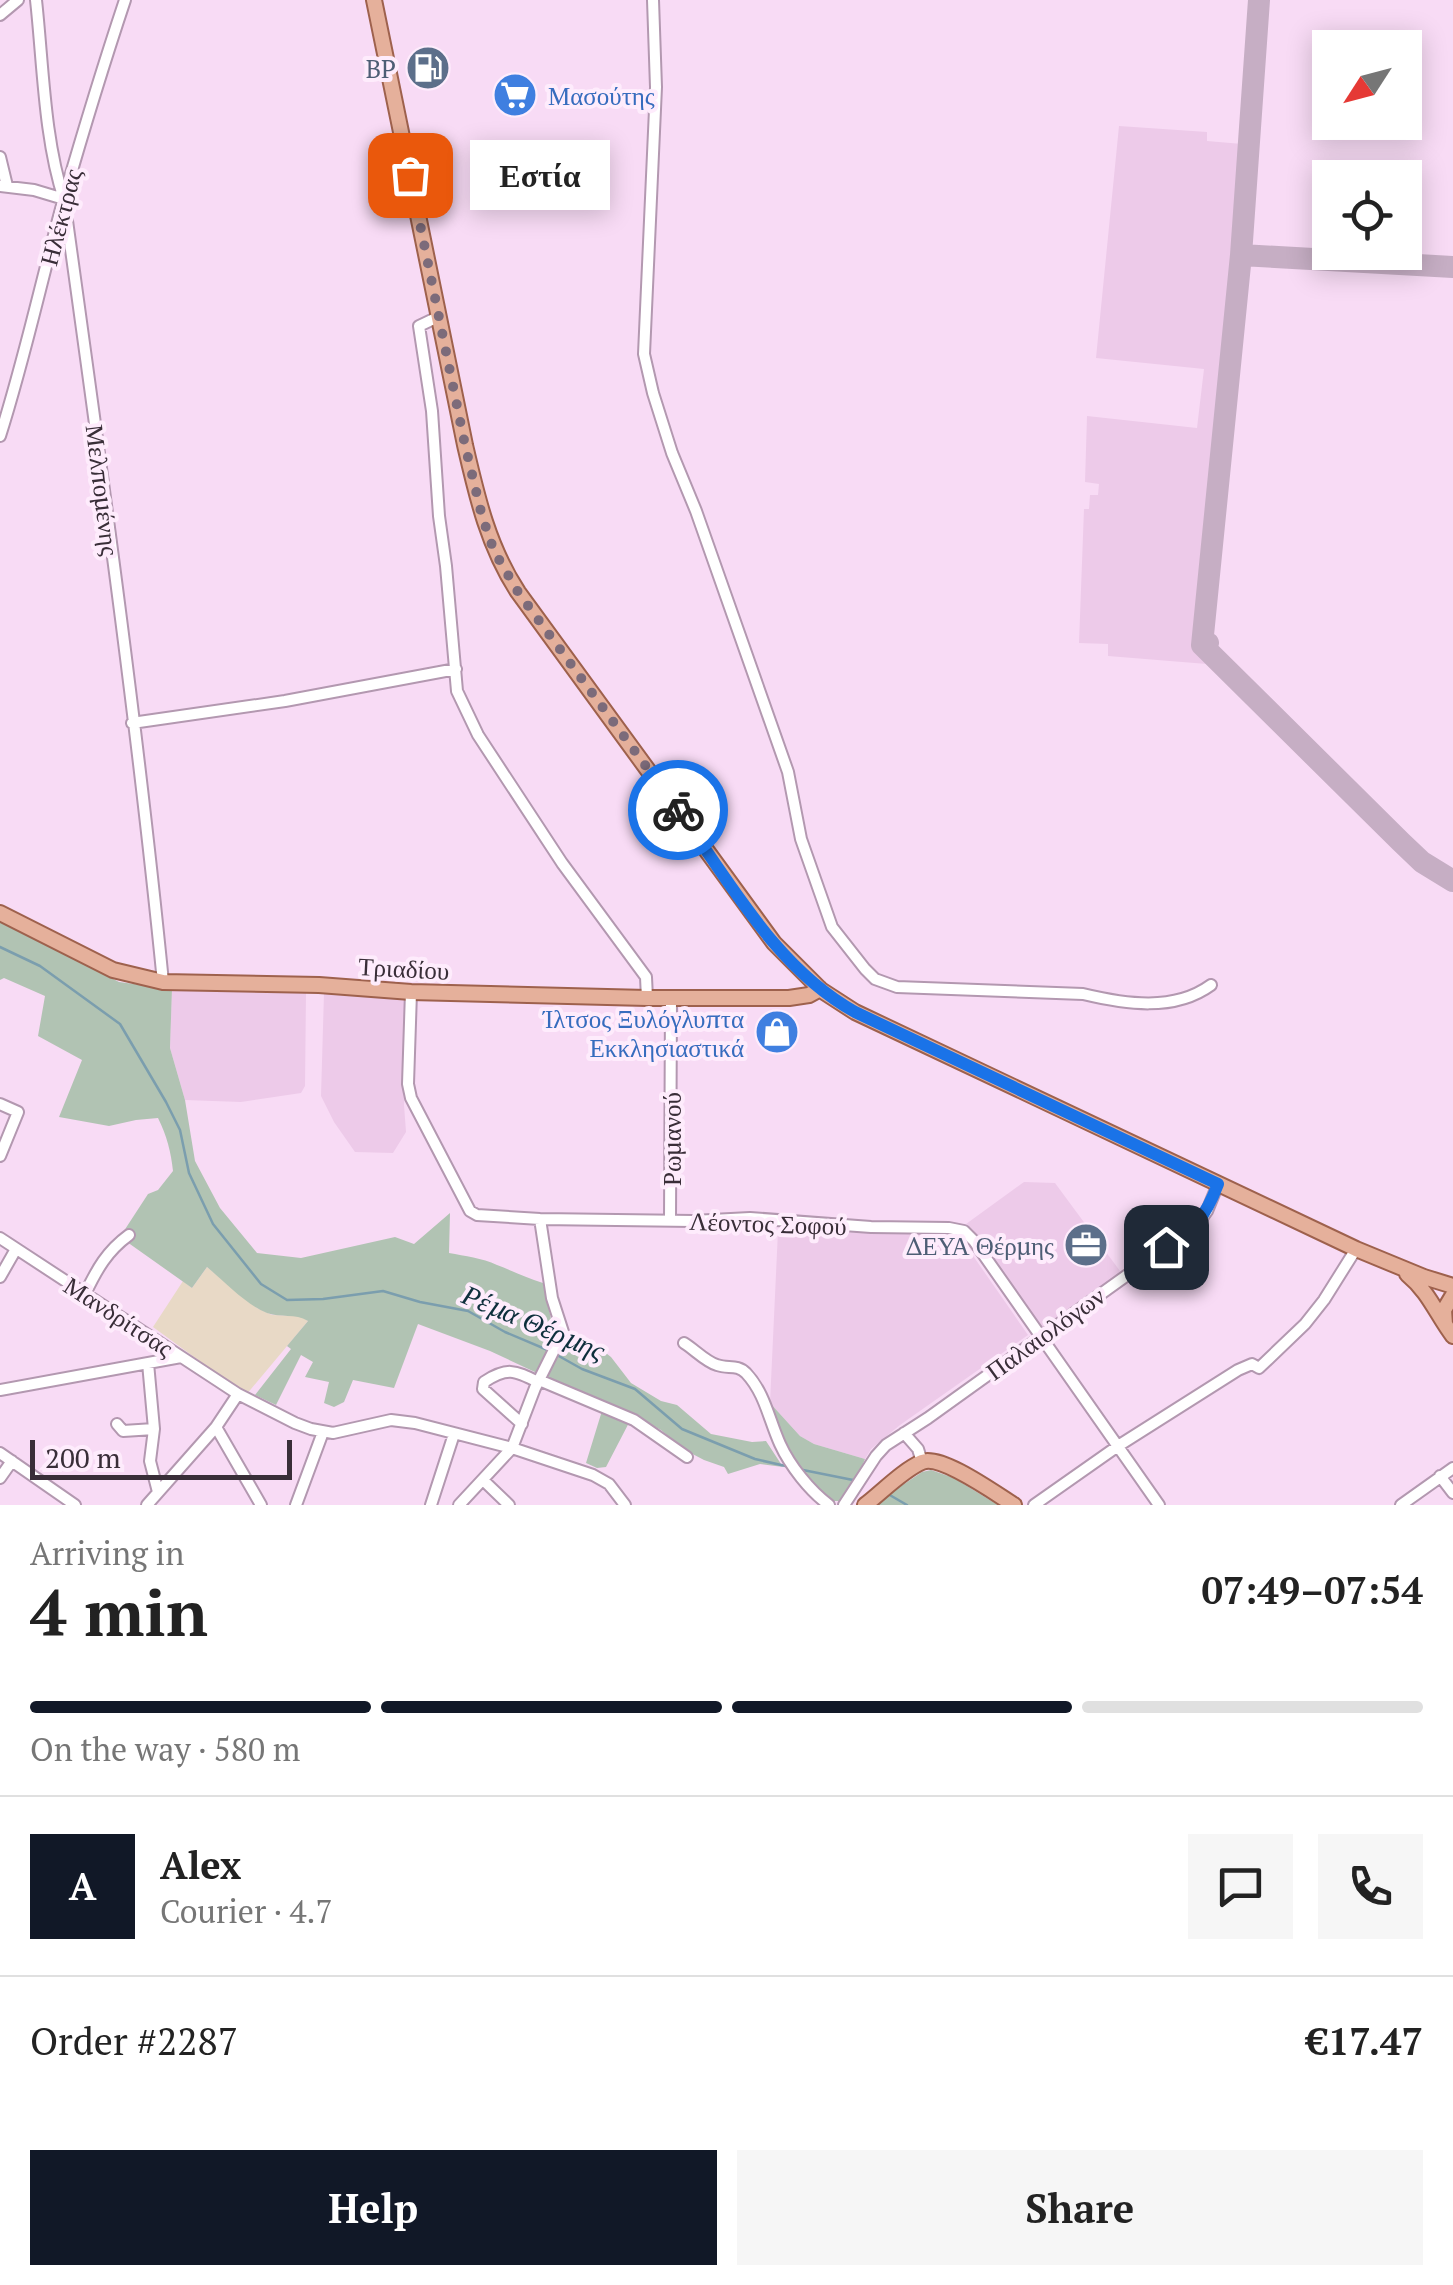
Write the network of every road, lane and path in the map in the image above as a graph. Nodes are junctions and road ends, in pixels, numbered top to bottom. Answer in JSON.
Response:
{"nodes":[{"id":1,"x":18,"y":0,"type":"edge"},
{"id":2,"x":36,"y":0,"type":"edge"},
{"id":3,"x":125,"y":0,"type":"edge"},
{"id":4,"x":374,"y":0,"type":"edge"},
{"id":5,"x":653,"y":0,"type":"edge"},
{"id":6,"x":0,"y":15,"type":"edge"},
{"id":7,"x":0,"y":157,"type":"edge"},
{"id":8,"x":4,"y":186,"type":"edge"},
{"id":9,"x":64,"y":199,"type":"junction"},
{"id":10,"x":440,"y":316,"type":"junction"},
{"id":11,"x":0,"y":436,"type":"edge"},
{"id":12,"x":456,"y":670,"type":"junction"},
{"id":13,"x":132,"y":722,"type":"junction"},
{"id":14,"x":0,"y":913,"type":"edge"},
{"id":15,"x":162,"y":982,"type":"junction"},
{"id":16,"x":1210,"y":985,"type":"dead end"},
{"id":17,"x":820,"y":990,"type":"junction"},
{"id":18,"x":411,"y":992,"type":"junction"},
{"id":19,"x":648,"y":998,"type":"junction"},
{"id":20,"x":671,"y":998,"type":"junction"},
{"id":21,"x":0,"y":1104,"type":"edge"},
{"id":22,"x":0,"y":1156,"type":"edge"},
{"id":23,"x":1218,"y":1184,"type":"junction"},
{"id":24,"x":540,"y":1219,"type":"junction"},
{"id":25,"x":670,"y":1220,"type":"junction"},
{"id":26,"x":129,"y":1235,"type":"dead end"},
{"id":27,"x":0,"y":1238,"type":"edge"},
{"id":28,"x":16,"y":1249,"type":"junction"},
{"id":29,"x":1356,"y":1250,"type":"junction"},
{"id":30,"x":1390,"y":1262,"type":"junction"},
{"id":31,"x":0,"y":1277,"type":"edge"},
{"id":32,"x":1453,"y":1286,"type":"edge"},
{"id":33,"x":84,"y":1294,"type":"junction"},
{"id":34,"x":1453,"y":1295,"type":"edge"},
{"id":35,"x":1451,"y":1333,"type":"edge"},
{"id":36,"x":1041,"y":1337,"type":"junction"},
{"id":37,"x":684,"y":1342,"type":"dead end"},
{"id":38,"x":160,"y":1343,"type":"junction"},
{"id":39,"x":181,"y":1357,"type":"junction"},
{"id":40,"x":148,"y":1363,"type":"junction"},
{"id":41,"x":541,"y":1377,"type":"junction"},
{"id":42,"x":0,"y":1390,"type":"edge"},
{"id":43,"x":238,"y":1394,"type":"junction"},
{"id":44,"x":116,"y":1424,"type":"dead end"},
{"id":45,"x":522,"y":1424,"type":"junction"},
{"id":46,"x":216,"y":1427,"type":"junction"},
{"id":47,"x":154,"y":1429,"type":"junction"},
{"id":48,"x":324,"y":1432,"type":"junction"},
{"id":49,"x":904,"y":1433,"type":"junction"},
{"id":50,"x":454,"y":1434,"type":"junction"},
{"id":51,"x":1118,"y":1446,"type":"junction"},
{"id":52,"x":512,"y":1448,"type":"junction"},
{"id":53,"x":0,"y":1453,"type":"edge"},
{"id":54,"x":686,"y":1457,"type":"dead end"},
{"id":55,"x":12,"y":1461,"type":"junction"},
{"id":56,"x":922,"y":1462,"type":"junction"},
{"id":57,"x":1453,"y":1468,"type":"edge"},
{"id":58,"x":1440,"y":1476,"type":"junction"},
{"id":59,"x":0,"y":1478,"type":"edge"},
{"id":60,"x":483,"y":1480,"type":"junction"},
{"id":61,"x":804,"y":1480,"type":"junction"},
{"id":62,"x":158,"y":1492,"type":"junction"},
{"id":63,"x":1453,"y":1493,"type":"edge"},
{"id":64,"x":870,"y":1501,"type":"edge"},
{"id":65,"x":75,"y":1505,"type":"edge"},
{"id":66,"x":146,"y":1505,"type":"edge"},
{"id":67,"x":261,"y":1505,"type":"edge"},
{"id":68,"x":296,"y":1505,"type":"edge"},
{"id":69,"x":432,"y":1505,"type":"edge"},
{"id":70,"x":459,"y":1505,"type":"edge"},
{"id":71,"x":509,"y":1505,"type":"edge"},
{"id":72,"x":625,"y":1505,"type":"edge"},
{"id":73,"x":815,"y":1505,"type":"edge"},
{"id":74,"x":829,"y":1505,"type":"edge"},
{"id":75,"x":844,"y":1505,"type":"edge"},
{"id":76,"x":1014,"y":1505,"type":"edge"},
{"id":77,"x":1034,"y":1505,"type":"edge"},
{"id":78,"x":1159,"y":1505,"type":"edge"},
{"id":79,"x":1402,"y":1505,"type":"edge"}],
"edges":[{"from":1,"to":6,"type":"street"},
{"from":2,"to":9,"type":"street","name":"Μελπομένης"},
{"from":3,"to":9,"type":"street","name":"Ηλέκτρας"},
{"from":4,"to":10,"type":"main road"},
{"from":5,"to":16,"type":"street"},
{"from":7,"to":8,"type":"street"},
{"from":8,"to":9,"type":"street"},
{"from":9,"to":11,"type":"street","name":"Ηλέκτρας"},
{"from":9,"to":13,"type":"street","name":"Μελπομένης"},
{"from":10,"to":12,"type":"street"},
{"from":10,"to":17,"type":"main road"},
{"from":12,"to":13,"type":"street"},
{"from":12,"to":19,"type":"street"},
{"from":13,"to":15,"type":"street","name":"Μελπομένης"},
{"from":14,"to":15,"type":"main road","name":"Τριαδίου"},
{"from":15,"to":18,"type":"main road","name":"Τριαδίου"},
{"from":17,"to":20,"type":"main road","name":"Τριαδίου"},
{"from":17,"to":23,"type":"main road"},
{"from":18,"to":19,"type":"main road","name":"Τριαδίου"},
{"from":18,"to":24,"type":"street","name":"Λέοντος Σοφού"},
{"from":19,"to":20,"type":"main road","name":"Τριαδίου"},
{"from":20,"to":25,"type":"street","name":"Ρωμανού"},
{"from":21,"to":22,"type":"street"},
{"from":23,"to":29,"type":"main road"},
{"from":23,"to":36,"type":"street","name":"Παλαιολόγων"},
{"from":24,"to":25,"type":"street","name":"Λέοντος Σοφού"},
{"from":24,"to":41,"type":"street"},
{"from":25,"to":36,"type":"street","name":"Λέοντος Σοφού"},
{"from":26,"to":33,"type":"street"},
{"from":27,"to":28,"type":"street","name":"Μανδρίτσας"},
{"from":28,"to":31,"type":"street"},
{"from":28,"to":33,"type":"street","name":"Μανδρίτσας"},
{"from":29,"to":30,"type":"main road"},
{"from":29,"to":51,"type":"street"},
{"from":30,"to":32,"type":"main road"},
{"from":30,"to":35,"type":"main road"},
{"from":33,"to":38,"type":"street","name":"Μανδρίτσας"},
{"from":34,"to":35,"type":"main road"},
{"from":36,"to":49,"type":"street","name":"Παλαιολόγων"},
{"from":36,"to":51,"type":"street","name":"Λέοντος Σοφού"},
{"from":37,"to":61,"type":"street"},
{"from":38,"to":39,"type":"street","name":"Μανδρίτσας"},
{"from":38,"to":40,"type":"street"},
{"from":39,"to":40,"type":"street"},
{"from":39,"to":43,"type":"street","name":"Μανδρίτσας"},
{"from":40,"to":42,"type":"street"},
{"from":40,"to":47,"type":"street"},
{"from":41,"to":45,"type":"street"},
{"from":41,"to":45,"type":"street"},
{"from":41,"to":54,"type":"street"},
{"from":43,"to":46,"type":"street"},
{"from":43,"to":48,"type":"street","name":"Μανδρίτσας"},
{"from":44,"to":47,"type":"street"},
{"from":45,"to":52,"type":"street"},
{"from":46,"to":62,"type":"street"},
{"from":46,"to":67,"type":"street"},
{"from":47,"to":62,"type":"street"},
{"from":48,"to":50,"type":"street"},
{"from":48,"to":68,"type":"street"},
{"from":49,"to":56,"type":"street"},
{"from":49,"to":75,"type":"street","name":"Παλαιολόγων"},
{"from":50,"to":52,"type":"street"},
{"from":50,"to":69,"type":"street"},
{"from":51,"to":77,"type":"street"},
{"from":51,"to":78,"type":"street","name":"Λέοντος Σοφού"},
{"from":52,"to":60,"type":"street"},
{"from":52,"to":72,"type":"street"},
{"from":53,"to":55,"type":"street"},
{"from":55,"to":59,"type":"street"},
{"from":55,"to":65,"type":"street"},
{"from":56,"to":64,"type":"main road"},
{"from":56,"to":76,"type":"main road"},
{"from":57,"to":58,"type":"street"},
{"from":58,"to":63,"type":"street"},
{"from":58,"to":79,"type":"street"},
{"from":60,"to":70,"type":"street"},
{"from":60,"to":71,"type":"street"},
{"from":61,"to":73,"type":"street"},
{"from":61,"to":74,"type":"street"},
{"from":62,"to":66,"type":"street"}]}
